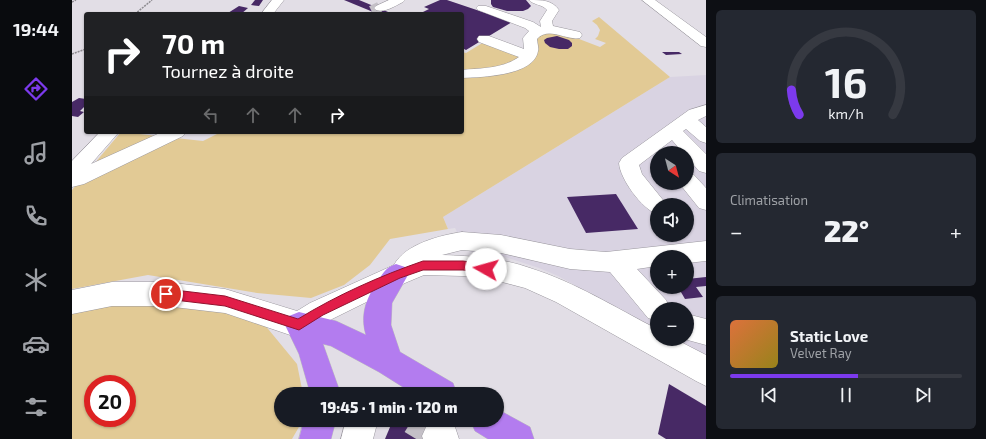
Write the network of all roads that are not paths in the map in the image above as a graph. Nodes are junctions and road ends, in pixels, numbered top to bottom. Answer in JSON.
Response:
{"nodes":[{"id":1,"x":278,"y":0,"type":"edge"},
{"id":2,"x":399,"y":0,"type":"edge"},
{"id":3,"x":535,"y":0,"type":"edge"},
{"id":4,"x":648,"y":0,"type":"edge"},
{"id":5,"x":482,"y":8,"type":"dead end"},
{"id":6,"x":373,"y":11,"type":"tunnel mouth"},
{"id":7,"x":269,"y":12,"type":"edge"},
{"id":8,"x":543,"y":31,"type":"junction"},
{"id":9,"x":575,"y":35,"type":"dead end"},
{"id":10,"x":484,"y":39,"type":"dead end"},
{"id":11,"x":706,"y":42,"type":"edge"},
{"id":12,"x":529,"y":56,"type":"junction"},
{"id":13,"x":464,"y":74,"type":"edge"},
{"id":14,"x":706,"y":110,"type":"edge"},
{"id":15,"x":680,"y":125,"type":"junction"},
{"id":16,"x":108,"y":134,"type":"edge"},
{"id":17,"x":173,"y":134,"type":"edge"},
{"id":18,"x":706,"y":137,"type":"edge"},
{"id":19,"x":661,"y":146,"type":"edge"},
{"id":20,"x":650,"y":152,"type":"edge"},
{"id":21,"x":706,"y":166,"type":"edge"},
{"id":22,"x":72,"y":173,"type":"edge"},
{"id":23,"x":72,"y":180,"type":"edge"},
{"id":24,"x":694,"y":188,"type":"edge"},
{"id":25,"x":650,"y":198,"type":"edge"},
{"id":26,"x":706,"y":202,"type":"edge"},
{"id":27,"x":694,"y":246,"type":"edge"},
{"id":28,"x":616,"y":262,"type":"junction"},
{"id":29,"x":396,"y":275,"type":"junction"},
{"id":30,"x":72,"y":302,"type":"edge"},
{"id":31,"x":651,"y":302,"type":"edge"},
{"id":32,"x":299,"y":325,"type":"junction"},
{"id":33,"x":694,"y":329,"type":"edge"},
{"id":34,"x":706,"y":332,"type":"edge"},
{"id":35,"x":389,"y":362,"type":"junction"},
{"id":36,"x":706,"y":371,"type":"edge"},
{"id":37,"x":323,"y":387,"type":"edge"},
{"id":38,"x":430,"y":387,"type":"edge"},
{"id":39,"x":318,"y":427,"type":"edge"},
{"id":40,"x":360,"y":427,"type":"edge"},
{"id":41,"x":498,"y":427,"type":"edge"},
{"id":42,"x":315,"y":439,"type":"edge"},
{"id":43,"x":357,"y":439,"type":"edge"},
{"id":44,"x":518,"y":439,"type":"edge"}],
"edges":[{"from":1,"to":7,"type":"street"},
{"from":2,"to":6,"type":"street"},
{"from":3,"to":8,"type":"street"},
{"from":4,"to":11,"type":"street"},
{"from":5,"to":8,"type":"street"},
{"from":8,"to":9,"type":"street"},
{"from":8,"to":12,"type":"street"},
{"from":10,"to":12,"type":"street"},
{"from":12,"to":13,"type":"street"},
{"from":14,"to":15,"type":"street"},
{"from":15,"to":18,"type":"street"},
{"from":15,"to":19,"type":"street"},
{"from":15,"to":21,"type":"street"},
{"from":16,"to":22,"type":"street"},
{"from":17,"to":23,"type":"street"},
{"from":20,"to":25,"type":"street"},
{"from":24,"to":26,"type":"street"},
{"from":27,"to":28,"type":"street"},
{"from":28,"to":29,"type":"street"},
{"from":28,"to":31,"type":"street"},
{"from":29,"to":32,"type":"street"},
{"from":29,"to":35,"type":"highway"},
{"from":29,"to":36,"type":"street"},
{"from":30,"to":32,"type":"street"},
{"from":32,"to":35,"type":"highway"},
{"from":32,"to":37,"type":"highway"},
{"from":33,"to":34,"type":"street"},
{"from":35,"to":38,"type":"highway"},
{"from":39,"to":42,"type":"highway"},
{"from":40,"to":43,"type":"street"},
{"from":41,"to":44,"type":"highway"}]}
